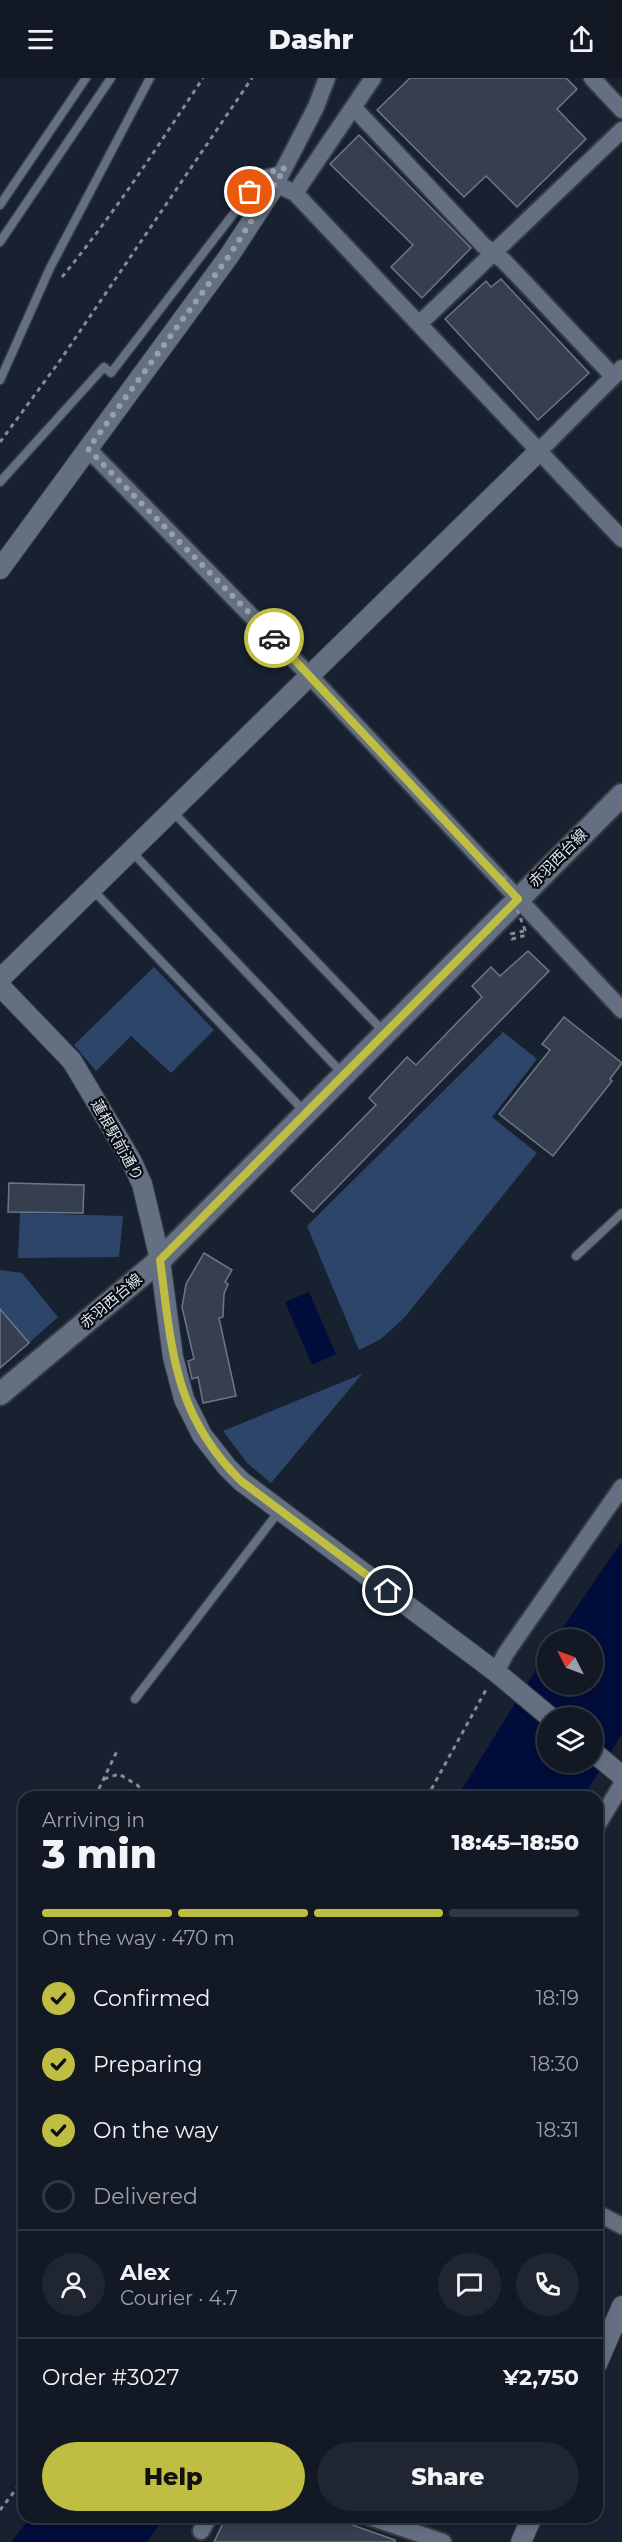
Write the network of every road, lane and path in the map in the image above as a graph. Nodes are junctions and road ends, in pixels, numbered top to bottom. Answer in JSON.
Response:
{"nodes":[{"id":1,"x":86,"y":78,"type":"edge"},
{"id":2,"x":111,"y":78,"type":"edge"},
{"id":3,"x":150,"y":78,"type":"edge"},
{"id":4,"x":203,"y":78,"type":"edge"},
{"id":5,"x":252,"y":78,"type":"edge"},
{"id":6,"x":327,"y":78,"type":"edge"},
{"id":7,"x":373,"y":78,"type":"edge"},
{"id":8,"x":592,"y":78,"type":"edge"},
{"id":9,"x":354,"y":108,"type":"junction"},
{"id":10,"x":622,"y":110,"type":"edge"},
{"id":11,"x":622,"y":130,"type":"edge"},
{"id":12,"x":280,"y":176,"type":"junction"},
{"id":13,"x":295,"y":193,"type":"junction"},
{"id":14,"x":0,"y":206,"type":"edge"},
{"id":15,"x":0,"y":242,"type":"edge"},
{"id":16,"x":493,"y":252,"type":"junction"},
{"id":17,"x":59,"y":280,"type":"dead end"},
{"id":18,"x":419,"y":324,"type":"junction"},
{"id":19,"x":618,"y":372,"type":"edge"},
{"id":20,"x":0,"y":380,"type":"edge"},
{"id":21,"x":0,"y":442,"type":"edge"},
{"id":22,"x":88,"y":449,"type":"junction"},
{"id":23,"x":538,"y":452,"type":"junction"},
{"id":24,"x":0,"y":483,"type":"edge"},
{"id":25,"x":622,"y":539,"type":"edge"},
{"id":26,"x":0,"y":569,"type":"edge"},
{"id":27,"x":309,"y":675,"type":"junction"},
{"id":28,"x":622,"y":795,"type":"edge"},
{"id":29,"x":171,"y":811,"type":"junction"},
{"id":30,"x":130,"y":851,"type":"junction"},
{"id":31,"x":504,"y":876,"type":"dead end"},
{"id":32,"x":92,"y":889,"type":"junction"},
{"id":33,"x":518,"y":899,"type":"junction"},
{"id":34,"x":531,"y":934,"type":"dead end"},
{"id":35,"x":0,"y":979,"type":"edge"},
{"id":36,"x":0,"y":986,"type":"edge"},
{"id":37,"x":622,"y":1010,"type":"edge"},
{"id":38,"x":386,"y":1033,"type":"junction"},
{"id":39,"x":344,"y":1075,"type":"junction"},
{"id":40,"x":306,"y":1113,"type":"junction"},
{"id":41,"x":622,"y":1213,"type":"edge"},
{"id":42,"x":576,"y":1256,"type":"dead end"},
{"id":43,"x":160,"y":1260,"type":"junction"},
{"id":44,"x":0,"y":1394,"type":"edge"},
{"id":45,"x":622,"y":1487,"type":"edge"},
{"id":46,"x":280,"y":1510,"type":"junction"},
{"id":47,"x":500,"y":1675,"type":"junction"},
{"id":48,"x":135,"y":1699,"type":"dead end"},
{"id":49,"x":538,"y":1707,"type":"edge"},
{"id":50,"x":117,"y":1751,"type":"dead end"},
{"id":51,"x":603,"y":1761,"type":"edge"},
{"id":52,"x":621,"y":1778,"type":"edge"},
{"id":53,"x":104,"y":1779,"type":"junction"},
{"id":54,"x":98,"y":1791,"type":"edge"},
{"id":55,"x":144,"y":1791,"type":"edge"},
{"id":56,"x":431,"y":1791,"type":"edge"},
{"id":57,"x":603,"y":1814,"type":"edge"},
{"id":58,"x":603,"y":2216,"type":"edge"},
{"id":59,"x":622,"y":2226,"type":"edge"},
{"id":60,"x":622,"y":2306,"type":"edge"},
{"id":61,"x":603,"y":2350,"type":"edge"},
{"id":62,"x":18,"y":2487,"type":"edge"},
{"id":63,"x":0,"y":2510,"type":"edge"},
{"id":64,"x":397,"y":2523,"type":"edge"},
{"id":65,"x":529,"y":2523,"type":"edge"},
{"id":66,"x":443,"y":2542,"type":"edge"},
{"id":67,"x":521,"y":2542,"type":"edge"}],
"edges":[{"from":1,"to":14,"type":"lane"},
{"from":2,"to":15,"type":"lane"},
{"from":3,"to":20,"type":"lane"},
{"from":4,"to":17,"type":"path"},
{"from":5,"to":21,"type":"path"},
{"from":6,"to":12,"type":"street"},
{"from":7,"to":9,"type":"street"},
{"from":8,"to":10,"type":"street"},
{"from":9,"to":13,"type":"street"},
{"from":9,"to":16,"type":"street"},
{"from":11,"to":16,"type":"street"},
{"from":12,"to":13,"type":"street"},
{"from":12,"to":22,"type":"street"},
{"from":12,"to":24,"type":"lane"},
{"from":13,"to":18,"type":"street"},
{"from":16,"to":18,"type":"street"},
{"from":16,"to":19,"type":"street"},
{"from":18,"to":23,"type":"street"},
{"from":19,"to":23,"type":"street"},
{"from":22,"to":26,"type":"street"},
{"from":22,"to":27,"type":"street"},
{"from":23,"to":25,"type":"street"},
{"from":23,"to":27,"type":"street"},
{"from":27,"to":29,"type":"street"},
{"from":27,"to":33,"type":"street"},
{"from":28,"to":33,"type":"main road","name":"赤羽西台線"},
{"from":29,"to":30,"type":"street"},
{"from":29,"to":38,"type":"lane"},
{"from":30,"to":32,"type":"street"},
{"from":30,"to":39,"type":"lane"},
{"from":31,"to":34,"type":"path","bridge":true},
{"from":32,"to":35,"type":"street"},
{"from":32,"to":40,"type":"lane"},
{"from":33,"to":37,"type":"street"},
{"from":33,"to":38,"type":"main road","name":"赤羽西台線"},
{"from":36,"to":43,"type":"street","name":"蓮根駅前通り"},
{"from":38,"to":39,"type":"main road","name":"赤羽西台線"},
{"from":39,"to":40,"type":"main road","name":"赤羽西台線"},
{"from":40,"to":43,"type":"main road","name":"赤羽西台線"},
{"from":41,"to":42,"type":"lane"},
{"from":43,"to":44,"type":"main road","name":"赤羽西台線"},
{"from":43,"to":46,"type":"street","name":"蓮根駅前通り"},
{"from":45,"to":47,"type":"street"},
{"from":46,"to":47,"type":"street","name":"蓮根駅前通り"},
{"from":46,"to":48,"type":"lane"},
{"from":47,"to":49,"type":"street","name":"蓮根駅前通り"},
{"from":47,"to":56,"type":"path"},
{"from":50,"to":53,"type":"path"},
{"from":51,"to":52,"type":"street"},
{"from":52,"to":57,"type":"street"},
{"from":53,"to":54,"type":"path"},
{"from":53,"to":55,"type":"path"},
{"from":58,"to":59,"type":"street"},
{"from":60,"to":61,"type":"street"},
{"from":62,"to":63,"type":"path"},
{"from":64,"to":66,"type":"street"},
{"from":65,"to":67,"type":"street"}]}
